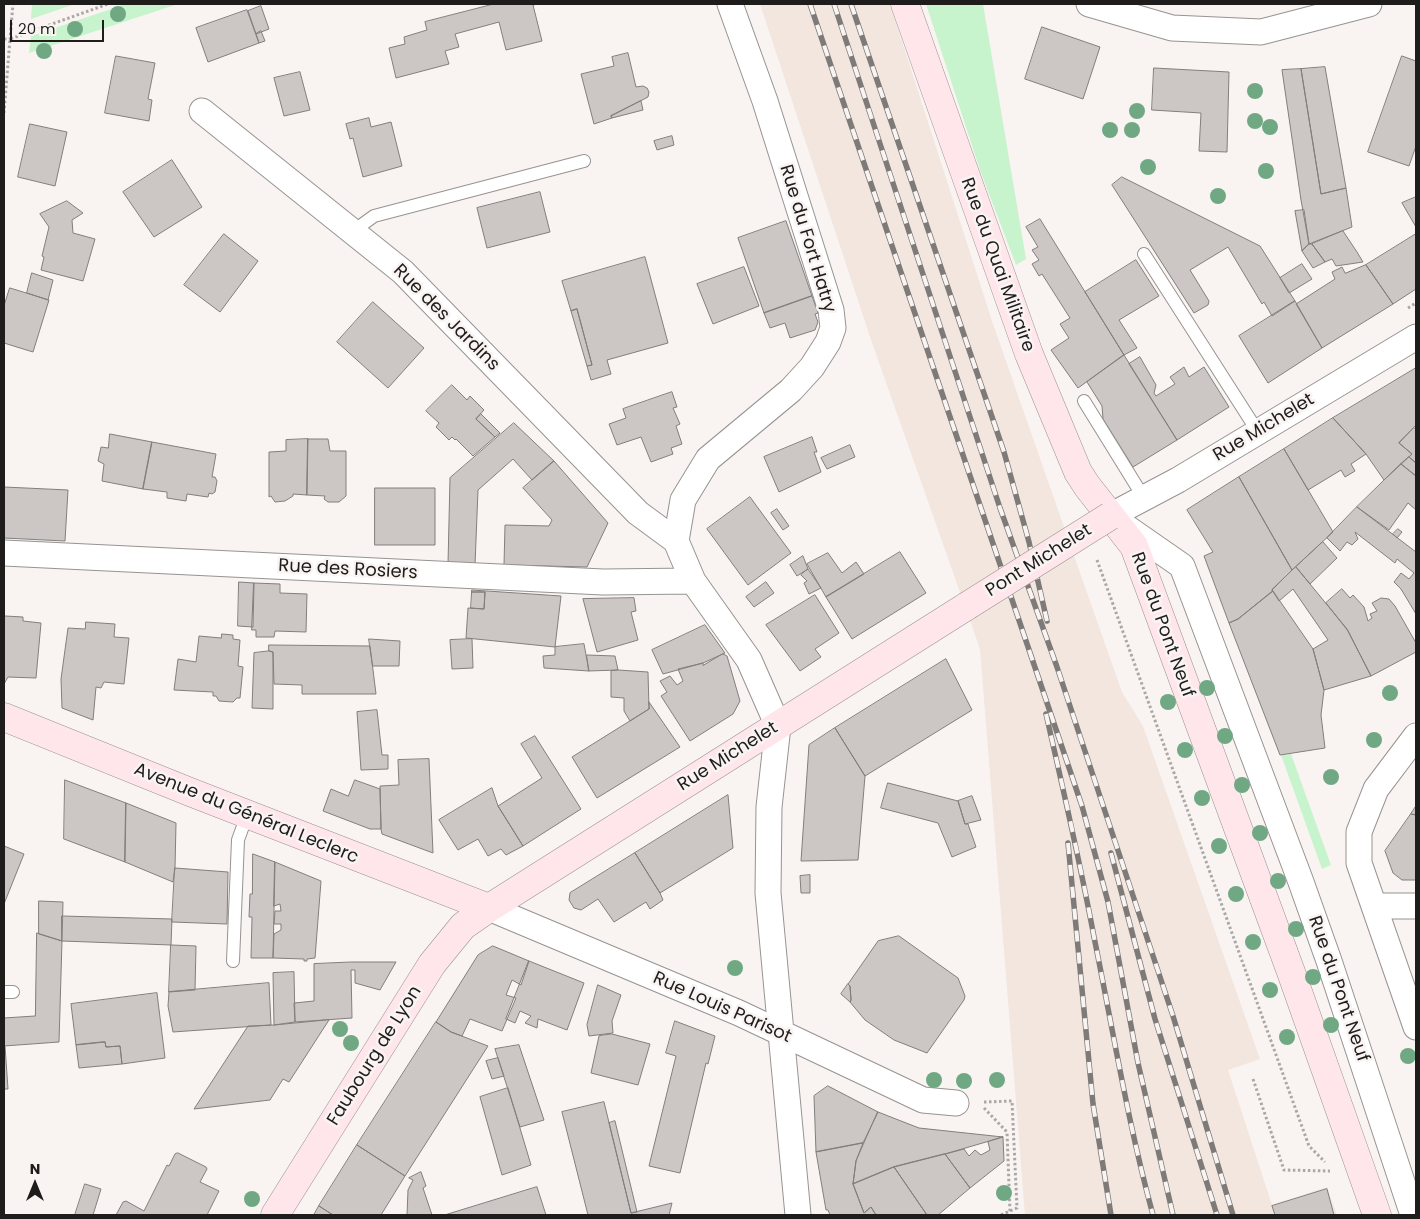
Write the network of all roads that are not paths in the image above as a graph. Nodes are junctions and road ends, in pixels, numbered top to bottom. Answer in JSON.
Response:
{"nodes":[{"id":1,"x":730,"y":4,"type":"edge"},
{"id":2,"x":905,"y":4,"type":"edge"},
{"id":3,"x":1089,"y":4,"type":"edge"},
{"id":4,"x":1365,"y":4,"type":"edge"},
{"id":5,"x":202,"y":111,"type":"dead end"},
{"id":6,"x":584,"y":161,"type":"dead end"},
{"id":7,"x":352,"y":232,"type":"junction"},
{"id":8,"x":1144,"y":254,"type":"dead end"},
{"id":9,"x":1416,"y":337,"type":"edge"},
{"id":10,"x":1084,"y":401,"type":"dead end"},
{"id":11,"x":1258,"y":432,"type":"junction"},
{"id":12,"x":1144,"y":498,"type":"junction"},
{"id":13,"x":1110,"y":516,"type":"junction"},
{"id":14,"x":676,"y":541,"type":"junction"},
{"id":15,"x":4,"y":553,"type":"edge"},
{"id":16,"x":693,"y":581,"type":"junction"},
{"id":17,"x":967,"y":606,"type":"joint"},
{"id":18,"x":4,"y":718,"type":"edge"},
{"id":19,"x":778,"y":726,"type":"junction"},
{"id":20,"x":1416,"y":736,"type":"edge"},
{"id":21,"x":248,"y":815,"type":"junction"},
{"id":22,"x":1375,"y":906,"type":"junction"},
{"id":23,"x":1416,"y":906,"type":"edge"},
{"id":24,"x":489,"y":908,"type":"junction"},
{"id":25,"x":233,"y":961,"type":"dead end"},
{"id":26,"x":1416,"y":1028,"type":"edge"},
{"id":27,"x":782,"y":1033,"type":"junction"},
{"id":28,"x":968,"y":1102,"type":"road end"},
{"id":29,"x":275,"y":1215,"type":"edge"},
{"id":30,"x":798,"y":1215,"type":"edge"},
{"id":31,"x":1377,"y":1215,"type":"edge"},
{"id":32,"x":1413,"y":1215,"type":"edge"}],
"edges":[{"from":1,"to":14,"type":"street","name":"Rue du Fort Hatry"},
{"from":2,"to":13,"type":"street","name":"Rue du Quai Militaire"},
{"from":3,"to":4,"type":"street"},
{"from":5,"to":7,"type":"street","name":"Rue des Jardins"},
{"from":6,"to":7,"type":"lane"},
{"from":7,"to":14,"type":"street","name":"Rue des Jardins"},
{"from":8,"to":11,"type":"lane"},
{"from":9,"to":11,"type":"street","name":"Rue Michelet"},
{"from":10,"to":12,"type":"lane"},
{"from":11,"to":12,"type":"street","name":"Rue Michelet"},
{"from":12,"to":13,"type":"street","name":"Rue Michelet"},
{"from":13,"to":17,"type":"street","name":"Pont Michelet","bridge":true},
{"from":13,"to":31,"type":"street","name":"Rue du Pont Neuf"},
{"from":13,"to":32,"type":"street","name":"Rue du Pont Neuf"},
{"from":14,"to":16,"type":"street"},
{"from":15,"to":16,"type":"street","name":"Rue des Rosiers"},
{"from":16,"to":19,"type":"street"},
{"from":17,"to":19,"type":"street","name":"Rue Michelet"},
{"from":18,"to":21,"type":"street","name":"Avenue du Général Leclerc"},
{"from":19,"to":24,"type":"street","name":"Rue Michelet"},
{"from":19,"to":27,"type":"street"},
{"from":20,"to":22,"type":"street"},
{"from":21,"to":24,"type":"street","name":"Avenue du Général Leclerc"},
{"from":21,"to":25,"type":"lane"},
{"from":22,"to":23,"type":"street"},
{"from":22,"to":26,"type":"street"},
{"from":24,"to":27,"type":"street","name":"Rue Louis Parisot"},
{"from":24,"to":29,"type":"street","name":"Faubourg de Lyon"},
{"from":27,"to":28,"type":"street","name":"Rue Louis Parisot"},
{"from":27,"to":30,"type":"street"}]}
